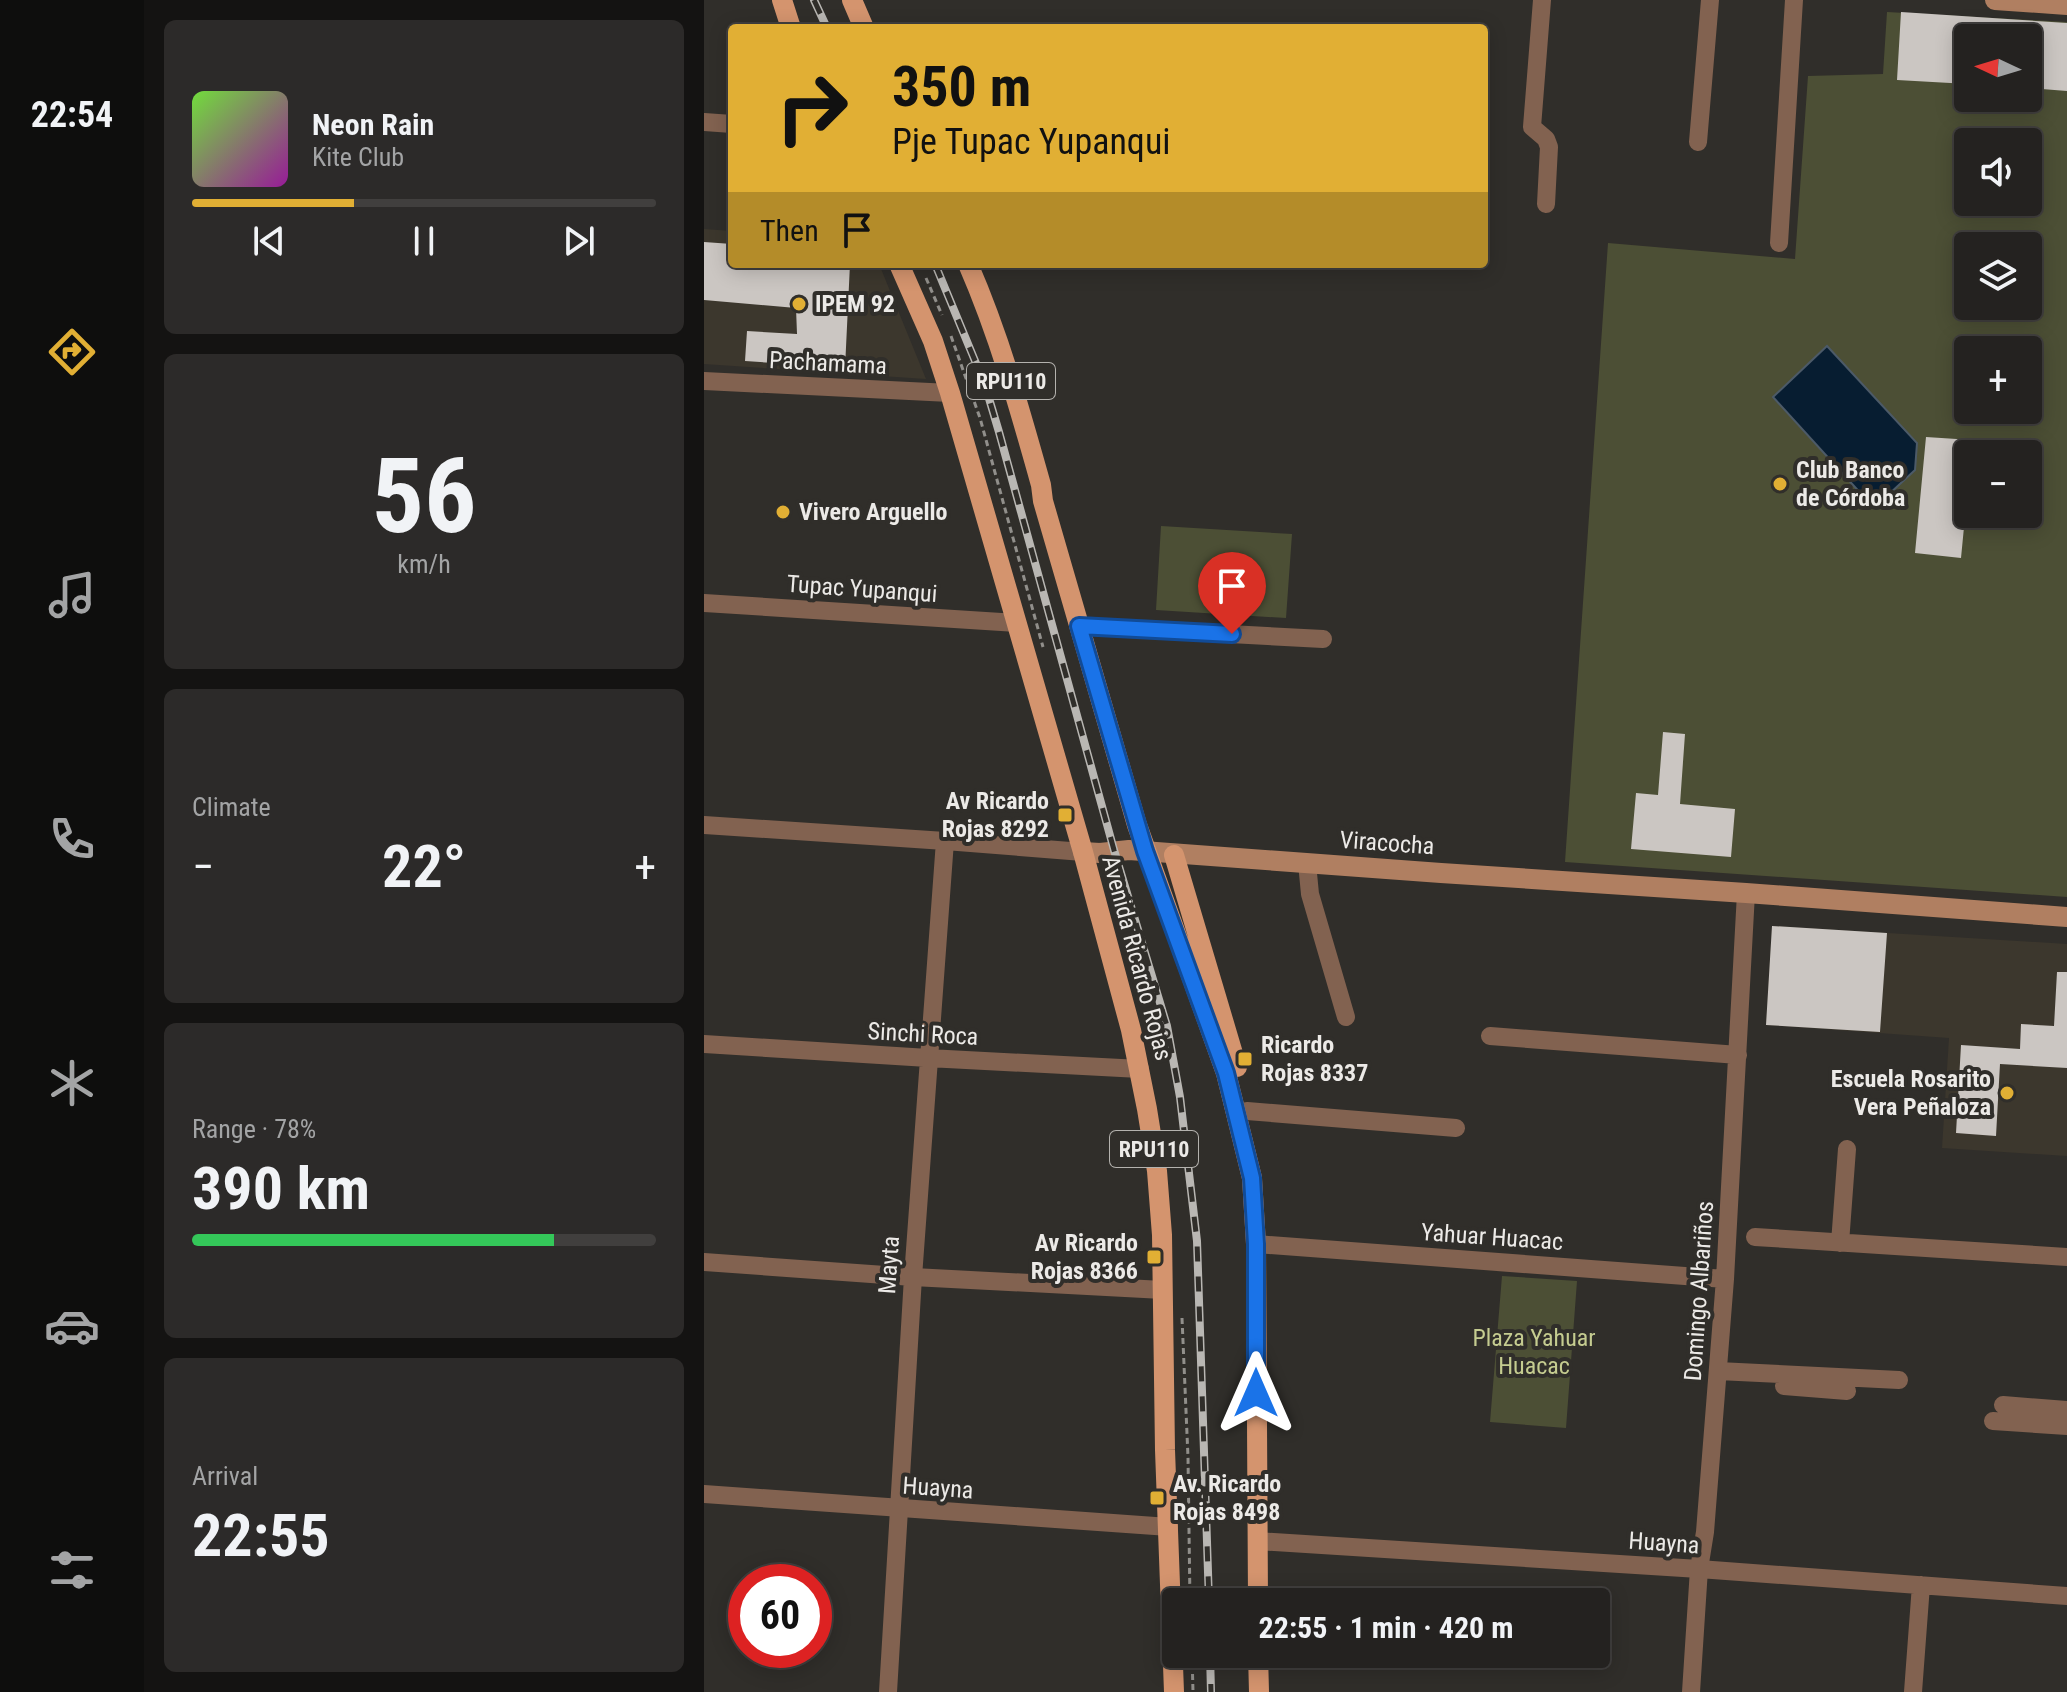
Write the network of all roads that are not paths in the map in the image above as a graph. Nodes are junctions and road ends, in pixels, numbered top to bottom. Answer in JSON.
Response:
{"nodes":[{"id":1,"x":782,"y":0,"type":"edge"},
{"id":2,"x":852,"y":0,"type":"edge"},
{"id":3,"x":1542,"y":0,"type":"edge"},
{"id":4,"x":1710,"y":0,"type":"edge"},
{"id":5,"x":1794,"y":0,"type":"edge"},
{"id":6,"x":1995,"y":0,"type":"edge"},
{"id":7,"x":2067,"y":5,"type":"edge"},
{"id":8,"x":790,"y":24,"type":"edge"},
{"id":9,"x":862,"y":24,"type":"edge"},
{"id":10,"x":704,"y":122,"type":"edge"},
{"id":11,"x":728,"y":124,"type":"edge"},
{"id":12,"x":1698,"y":142,"type":"dead end"},
{"id":13,"x":1546,"y":204,"type":"dead end"},
{"id":14,"x":1779,"y":243,"type":"dead end"},
{"id":15,"x":901,"y":268,"type":"edge"},
{"id":16,"x":970,"y":268,"type":"edge"},
{"id":17,"x":704,"y":381,"type":"edge"},
{"id":18,"x":950,"y":393,"type":"junction"},
{"id":19,"x":704,"y":603,"type":"edge"},
{"id":20,"x":1017,"y":623,"type":"junction"},
{"id":21,"x":1079,"y":626,"type":"junction"},
{"id":22,"x":1323,"y":639,"type":"dead end"},
{"id":23,"x":704,"y":825,"type":"edge"},
{"id":24,"x":945,"y":841,"type":"junction"},
{"id":25,"x":1145,"y":851,"type":"junction"},
{"id":26,"x":1083,"y":852,"type":"junction"},
{"id":27,"x":1174,"y":855,"type":"junction"},
{"id":28,"x":1307,"y":863,"type":"junction"},
{"id":29,"x":1746,"y":893,"type":"junction"},
{"id":30,"x":2067,"y":917,"type":"edge"},
{"id":31,"x":1346,"y":1017,"type":"dead end"},
{"id":32,"x":1490,"y":1036,"type":"dead end"},
{"id":33,"x":704,"y":1044,"type":"edge"},
{"id":34,"x":1738,"y":1055,"type":"junction"},
{"id":35,"x":928,"y":1058,"type":"junction"},
{"id":36,"x":1140,"y":1069,"type":"junction"},
{"id":37,"x":1246,"y":1105,"type":"junction"},
{"id":38,"x":1427,"y":1114,"type":"dead end"},
{"id":39,"x":1456,"y":1128,"type":"dead end"},
{"id":40,"x":1847,"y":1149,"type":"dead end"},
{"id":41,"x":1252,"y":1178,"type":"junction"},
{"id":42,"x":1755,"y":1237,"type":"dead end"},
{"id":43,"x":1840,"y":1243,"type":"junction"},
{"id":44,"x":1256,"y":1244,"type":"junction"},
{"id":45,"x":2067,"y":1257,"type":"edge"},
{"id":46,"x":704,"y":1262,"type":"edge"},
{"id":47,"x":913,"y":1277,"type":"junction"},
{"id":48,"x":1725,"y":1279,"type":"junction"},
{"id":49,"x":1163,"y":1290,"type":"junction"},
{"id":50,"x":1718,"y":1376,"type":"junction"},
{"id":51,"x":1899,"y":1380,"type":"dead end"},
{"id":52,"x":1847,"y":1391,"type":"dead end"},
{"id":53,"x":2067,"y":1410,"type":"edge"},
{"id":54,"x":2067,"y":1426,"type":"edge"},
{"id":55,"x":704,"y":1494,"type":"edge"},
{"id":56,"x":898,"y":1509,"type":"junction"},
{"id":57,"x":1169,"y":1527,"type":"junction"},
{"id":58,"x":1257,"y":1541,"type":"junction"},
{"id":59,"x":1699,"y":1569,"type":"junction"},
{"id":60,"x":1921,"y":1585,"type":"junction"},
{"id":61,"x":1258,"y":1588,"type":"edge"},
{"id":62,"x":2067,"y":1596,"type":"edge"},
{"id":63,"x":1258,"y":1668,"type":"edge"},
{"id":64,"x":888,"y":1692,"type":"edge"},
{"id":65,"x":1174,"y":1692,"type":"edge"},
{"id":66,"x":1259,"y":1692,"type":"edge"},
{"id":67,"x":1691,"y":1692,"type":"edge"},
{"id":68,"x":1913,"y":1692,"type":"edge"}],
"edges":[{"from":1,"to":8,"type":"main road"},
{"from":2,"to":9,"type":"main road"},
{"from":3,"to":13,"type":"street"},
{"from":4,"to":12,"type":"street"},
{"from":5,"to":14,"type":"street"},
{"from":6,"to":7,"type":"main road"},
{"from":10,"to":11,"type":"street"},
{"from":15,"to":18,"type":"main road","name":"Avenida Ricardo Rojas","number":"RPU110"},
{"from":16,"to":21,"type":"main road","name":"Avenida Ricardo Rojas","number":"RPU110"},
{"from":17,"to":18,"type":"street","name":"Pachamama"},
{"from":18,"to":20,"type":"main road","name":"Avenida Ricardo Rojas","number":"RPU110"},
{"from":19,"to":20,"type":"street","name":"Tupac Yupanqui"},
{"from":20,"to":26,"type":"main road","name":"Avenida Ricardo Rojas","number":"RPU110"},
{"from":21,"to":22,"type":"street"},
{"from":21,"to":25,"type":"main road","name":"Avenida Ricardo Rojas","number":"RPU110"},
{"from":23,"to":24,"type":"street","name":"Viracocha"},
{"from":24,"to":26,"type":"street","name":"Viracocha"},
{"from":24,"to":35,"type":"street","name":"Mayta"},
{"from":25,"to":26,"type":"main road","name":"Viracocha"},
{"from":25,"to":27,"type":"main road","name":"Viracocha"},
{"from":25,"to":41,"type":"main road","name":"Avenida Ricardo Rojas","number":"RPU110"},
{"from":26,"to":36,"type":"main road","name":"Avenida Ricardo Rojas","number":"RPU110"},
{"from":27,"to":28,"type":"main road","name":"Viracocha"},
{"from":27,"to":37,"type":"main road"},
{"from":28,"to":29,"type":"main road","name":"Viracocha"},
{"from":28,"to":31,"type":"street"},
{"from":29,"to":30,"type":"main road","name":"Viracocha"},
{"from":29,"to":34,"type":"street","name":"Domingo Albariños"},
{"from":32,"to":34,"type":"street"},
{"from":33,"to":35,"type":"street","name":"Sinchi Roca"},
{"from":34,"to":48,"type":"street","name":"Domingo Albariños"},
{"from":35,"to":36,"type":"street","name":"Sinchi Roca"},
{"from":35,"to":47,"type":"street","name":"Mayta"},
{"from":36,"to":49,"type":"main road","name":"Avenida Ricardo Rojas","number":"RPU110"},
{"from":37,"to":38,"type":"street"},
{"from":37,"to":39,"type":"street"},
{"from":37,"to":41,"type":"main road"},
{"from":40,"to":43,"type":"street"},
{"from":41,"to":44,"type":"main road","name":"Avenida Ricardo Rojas","number":"RPU110"},
{"from":42,"to":43,"type":"street"},
{"from":43,"to":45,"type":"street"},
{"from":44,"to":48,"type":"street","name":"Yahuar Huacac"},
{"from":44,"to":58,"type":"main road","name":"Avenida Ricardo Rojas","number":"RPU110"},
{"from":46,"to":47,"type":"street"},
{"from":47,"to":49,"type":"street"},
{"from":47,"to":56,"type":"street","name":"Mayta"},
{"from":48,"to":50,"type":"street","name":"Domingo Albariños"},
{"from":49,"to":57,"type":"main road","name":"Avenida Ricardo Rojas","number":"RPU110"},
{"from":50,"to":51,"type":"street"},
{"from":50,"to":52,"type":"street"},
{"from":50,"to":59,"type":"street","name":"Domingo Albariños"},
{"from":53,"to":54,"type":"street"},
{"from":55,"to":56,"type":"street","name":"Huayna"},
{"from":56,"to":57,"type":"street","name":"Huayna"},
{"from":56,"to":64,"type":"street","name":"Mayta"},
{"from":57,"to":65,"type":"main road","name":"Avenida Ricardo Rojas","number":"RPU110"},
{"from":58,"to":59,"type":"street","name":"Huayna"},
{"from":58,"to":61,"type":"main road","name":"Avenida Ricardo Rojas","number":"RPU110"},
{"from":59,"to":60,"type":"street","name":"Huayna"},
{"from":59,"to":67,"type":"street","name":"Domingo Albariños"},
{"from":60,"to":62,"type":"street","name":"Huayna"},
{"from":60,"to":68,"type":"street"},
{"from":63,"to":66,"type":"main road"}]}
